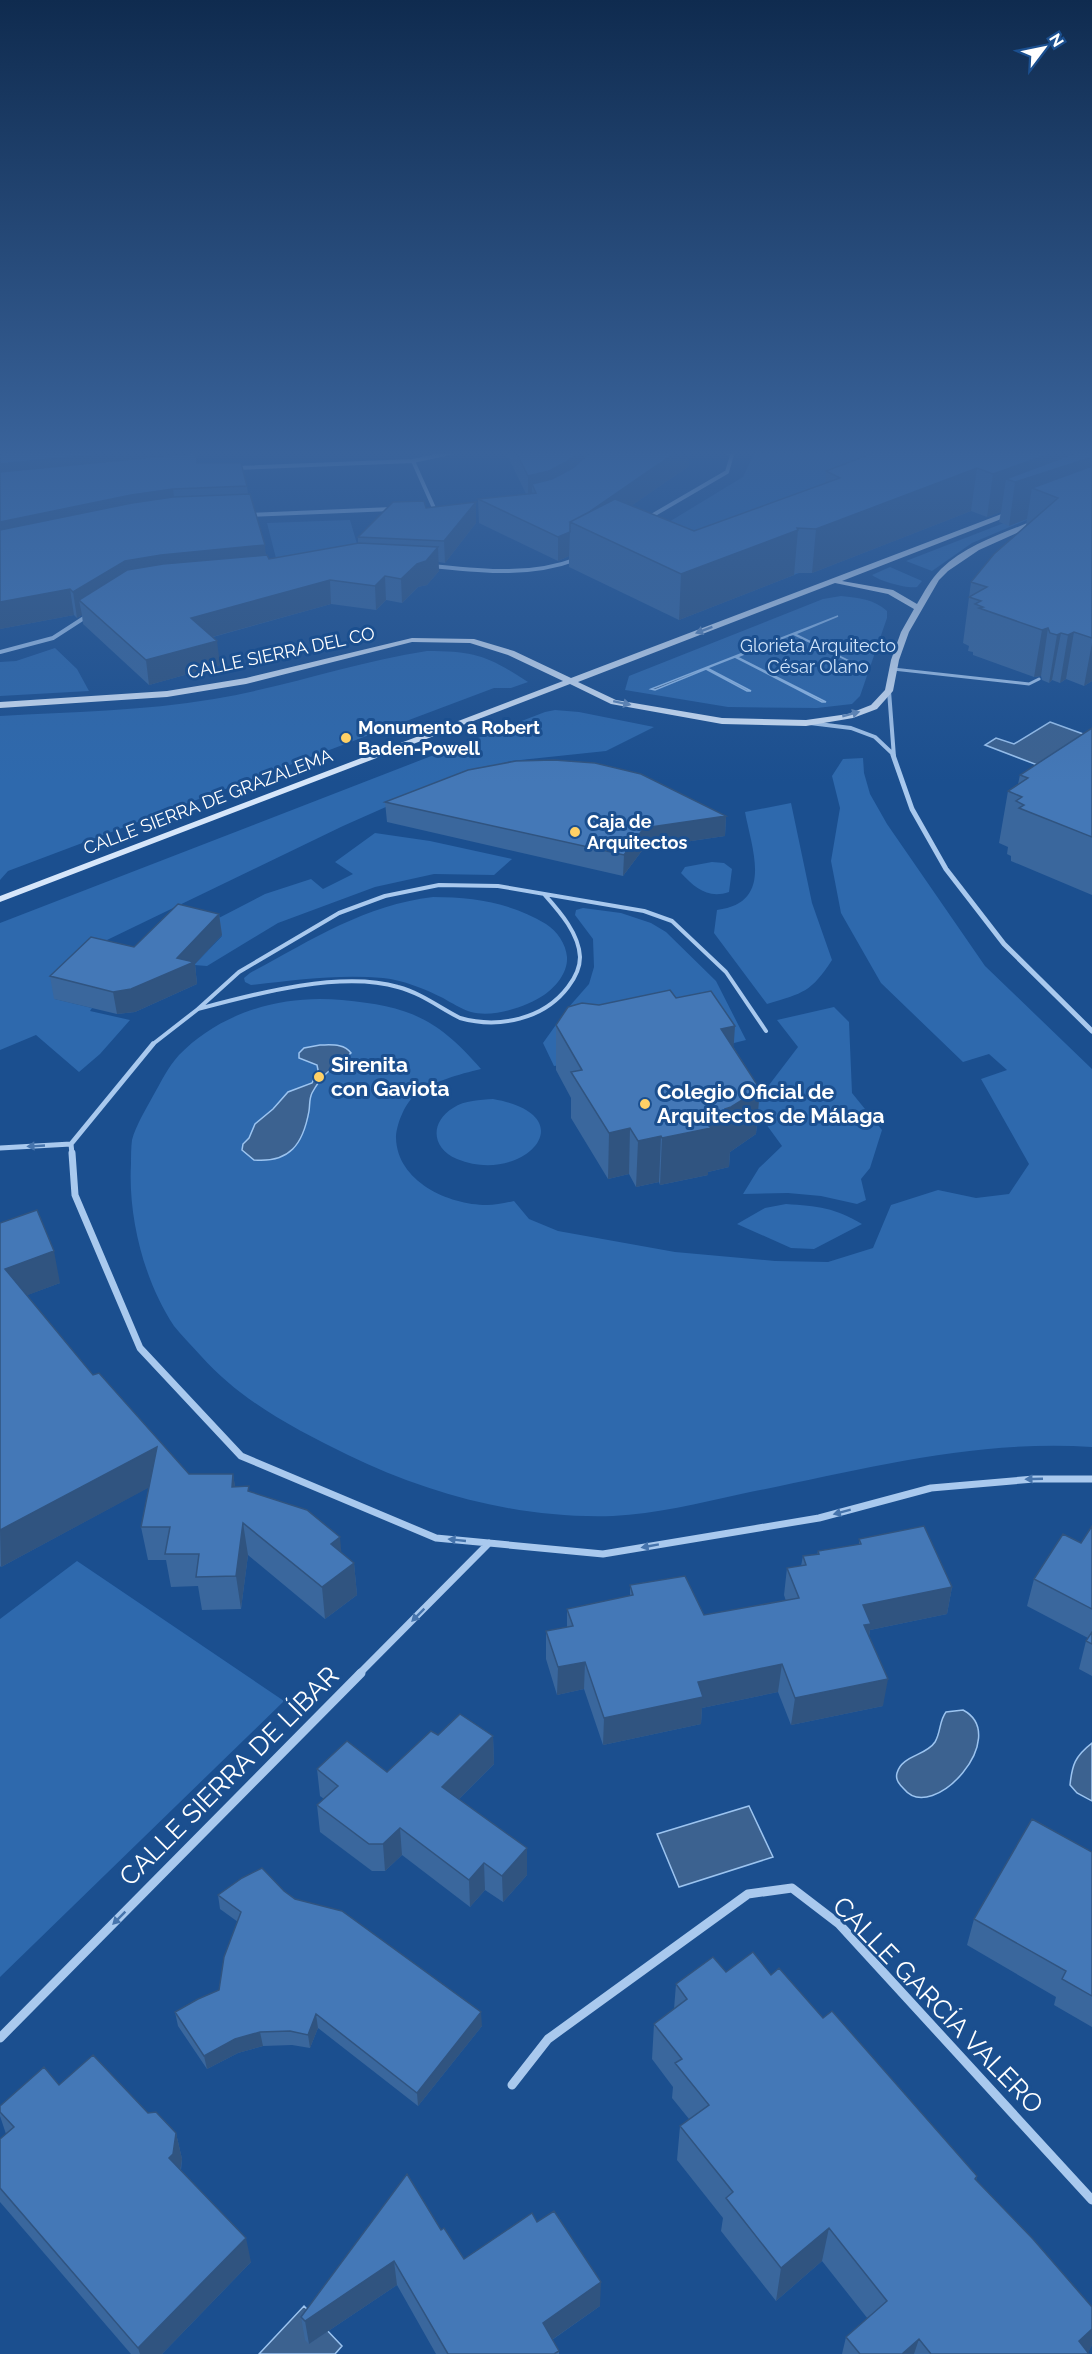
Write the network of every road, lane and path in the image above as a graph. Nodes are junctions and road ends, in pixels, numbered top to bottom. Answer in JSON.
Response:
{"nodes":[{"id":1,"x":570,"y":562,"type":"edge"},
{"id":2,"x":885,"y":562,"type":"edge"},
{"id":3,"x":956,"y":562,"type":"edge"},
{"id":4,"x":422,"y":565,"type":"edge"},
{"id":5,"x":832,"y":582,"type":"junction"},
{"id":6,"x":918,"y":608,"type":"junction"},
{"id":7,"x":93,"y":612,"type":"edge"},
{"id":8,"x":0,"y":652,"type":"edge"},
{"id":9,"x":893,"y":669,"type":"junction"},
{"id":10,"x":1039,"y":679,"type":"dead end"},
{"id":11,"x":568,"y":681,"type":"junction"},
{"id":12,"x":889,"y":691,"type":"junction"},
{"id":13,"x":0,"y":705,"type":"edge"},
{"id":14,"x":806,"y":723,"type":"junction"},
{"id":15,"x":893,"y":754,"type":"junction"},
{"id":16,"x":544,"y":894,"type":"junction"},
{"id":17,"x":0,"y":899,"type":"edge"},
{"id":18,"x":198,"y":1009,"type":"junction"},
{"id":19,"x":766,"y":1031,"type":"dead end"},
{"id":20,"x":1092,"y":1031,"type":"edge"},
{"id":21,"x":153,"y":1044,"type":"joint"},
{"id":22,"x":71,"y":1143,"type":"junction"},
{"id":23,"x":0,"y":1148,"type":"edge"},
{"id":24,"x":1092,"y":1479,"type":"edge"},
{"id":25,"x":489,"y":1544,"type":"junction"},
{"id":26,"x":0,"y":2038,"type":"edge"},
{"id":27,"x":512,"y":2085,"type":"dead end"},
{"id":28,"x":1092,"y":2200,"type":"edge"}],
"edges":[{"from":1,"to":4,"type":"street"},
{"from":2,"to":5,"type":"street","name":"CALLE SIERRA DE GRAZALEMA"},
{"from":3,"to":6,"type":"street"},
{"from":5,"to":6,"type":"street","name":"CALLE SIERRA DE GRAZALEMA"},
{"from":5,"to":11,"type":"street","name":"CALLE SIERRA DE GRAZALEMA","one_way":true},
{"from":6,"to":9,"type":"street"},
{"from":7,"to":8,"type":"street"},
{"from":9,"to":10,"type":"lane"},
{"from":9,"to":12,"type":"street"},
{"from":11,"to":13,"type":"street","name":"CALLE SIERRA DEL CO"},
{"from":11,"to":14,"type":"street","name":"CALLE SIERRA DEL CO","one_way":true},
{"from":11,"to":17,"type":"street","name":"CALLE SIERRA DE GRAZALEMA"},
{"from":14,"to":12,"type":"street","name":"CALLE SIERRA DEL CO","one_way":true},
{"from":12,"to":15,"type":"street"},
{"from":14,"to":15,"type":"street","name":"CALLE SIERRA DEL CO"},
{"from":15,"to":20,"type":"street"},
{"from":16,"to":18,"type":"lane"},
{"from":16,"to":18,"type":"lane"},
{"from":16,"to":19,"type":"lane"},
{"from":18,"to":21,"type":"lane"},
{"from":21,"to":22,"type":"street"},
{"from":22,"to":23,"type":"street","one_way":true},
{"from":25,"to":22,"type":"street","one_way":true},
{"from":24,"to":25,"type":"street","one_way":true},
{"from":25,"to":26,"type":"street","name":"CALLE SIERRA DE LÍBAR","one_way":true},
{"from":27,"to":28,"type":"street","name":"CALLE GARCÍA VALERO"}]}
